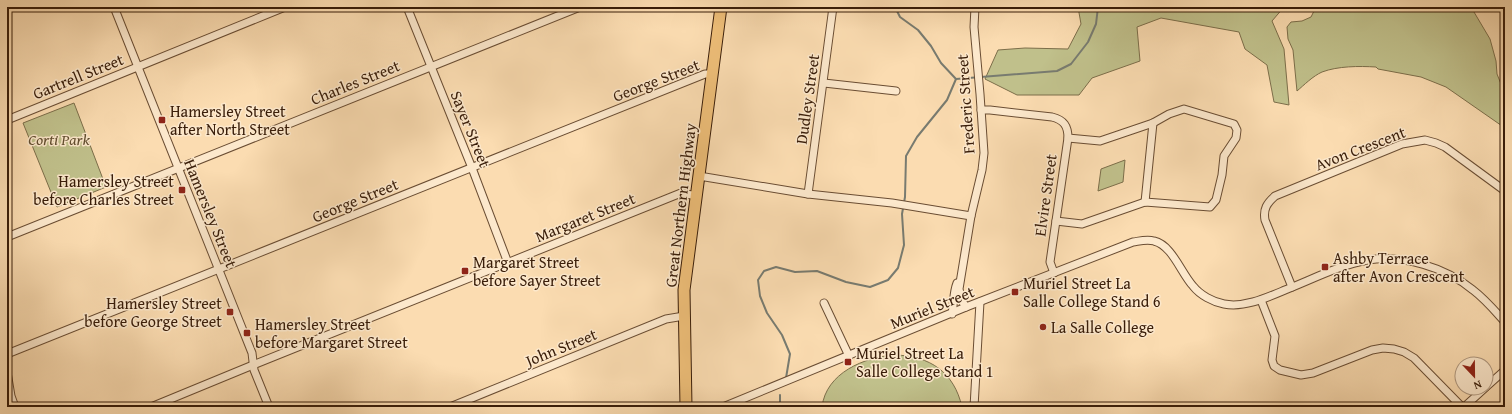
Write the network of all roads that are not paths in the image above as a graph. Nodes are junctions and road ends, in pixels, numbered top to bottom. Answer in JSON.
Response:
{"nodes":[{"id":1,"x":114,"y":7,"type":"edge"},
{"id":2,"x":285,"y":7,"type":"edge"},
{"id":3,"x":407,"y":7,"type":"edge"},
{"id":4,"x":580,"y":7,"type":"edge"},
{"id":5,"x":721,"y":7,"type":"edge"},
{"id":6,"x":833,"y":7,"type":"edge"},
{"id":7,"x":975,"y":7,"type":"edge"},
{"id":8,"x":138,"y":67,"type":"junction"},
{"id":9,"x":431,"y":67,"type":"junction"},
{"id":10,"x":713,"y":74,"type":"junction"},
{"id":11,"x":824,"y":83,"type":"junction"},
{"id":12,"x":896,"y":91,"type":"dead end"},
{"id":13,"x":981,"y":110,"type":"junction"},
{"id":14,"x":7,"y":120,"type":"edge"},
{"id":15,"x":1153,"y":123,"type":"junction"},
{"id":16,"x":1068,"y":138,"type":"junction"},
{"id":17,"x":472,"y":168,"type":"junction"},
{"id":18,"x":178,"y":169,"type":"junction"},
{"id":19,"x":699,"y":176,"type":"junction"},
{"id":20,"x":1505,"y":191,"type":"edge"},
{"id":21,"x":808,"y":194,"type":"junction"},
{"id":22,"x":697,"y":196,"type":"junction"},
{"id":23,"x":1145,"y":202,"type":"junction"},
{"id":24,"x":971,"y":216,"type":"junction"},
{"id":25,"x":1056,"y":221,"type":"junction"},
{"id":26,"x":7,"y":237,"type":"edge"},
{"id":27,"x":508,"y":263,"type":"junction"},
{"id":28,"x":962,"y":269,"type":"junction"},
{"id":29,"x":218,"y":270,"type":"junction"},
{"id":30,"x":1054,"y":273,"type":"junction"},
{"id":31,"x":1292,"y":287,"type":"junction"},
{"id":32,"x":1261,"y":300,"type":"junction"},
{"id":33,"x":980,"y":302,"type":"junction"},
{"id":34,"x":824,"y":303,"type":"dead end"},
{"id":35,"x":966,"y":307,"type":"junction"},
{"id":36,"x":952,"y":314,"type":"junction"},
{"id":37,"x":684,"y":316,"type":"junction"},
{"id":38,"x":1504,"y":319,"type":"edge"},
{"id":39,"x":7,"y":354,"type":"edge"},
{"id":40,"x":849,"y":356,"type":"junction"},
{"id":41,"x":253,"y":365,"type":"junction"},
{"id":42,"x":1505,"y":370,"type":"edge"},
{"id":43,"x":7,"y":372,"type":"edge"},
{"id":44,"x":1494,"y":380,"type":"edge"},
{"id":45,"x":1476,"y":396,"type":"edge"},
{"id":46,"x":15,"y":407,"type":"edge"},
{"id":47,"x":151,"y":407,"type":"edge"},
{"id":48,"x":269,"y":407,"type":"edge"},
{"id":49,"x":450,"y":407,"type":"edge"},
{"id":50,"x":686,"y":407,"type":"edge"},
{"id":51,"x":723,"y":407,"type":"edge"},
{"id":52,"x":974,"y":407,"type":"edge"},
{"id":53,"x":1463,"y":407,"type":"edge"}],
"edges":[{"from":1,"to":8,"type":"street","name":"Hamersley Street"},
{"from":2,"to":8,"type":"street","name":"Gartrell Street"},
{"from":3,"to":9,"type":"street","name":"Sayer Street"},
{"from":4,"to":9,"type":"street","name":"Charles Street"},
{"from":5,"to":10,"type":"main road","name":"Great Northern Highway"},
{"from":6,"to":11,"type":"street","name":"Dudley Street"},
{"from":7,"to":13,"type":"street","name":"Frederic Street"},
{"from":8,"to":14,"type":"street","name":"Gartrell Street"},
{"from":8,"to":18,"type":"street","name":"Hamersley Street"},
{"from":9,"to":17,"type":"street","name":"Sayer Street"},
{"from":9,"to":18,"type":"street","name":"Charles Street"},
{"from":10,"to":17,"type":"street","name":"George Street"},
{"from":10,"to":19,"type":"main road","name":"Great Northern Highway"},
{"from":11,"to":12,"type":"street"},
{"from":11,"to":21,"type":"street","name":"Dudley Street"},
{"from":13,"to":16,"type":"street","name":"Elvire Street"},
{"from":13,"to":24,"type":"street","name":"Frederic Street"},
{"from":15,"to":16,"type":"street"},
{"from":15,"to":23,"type":"street"},
{"from":15,"to":23,"type":"street"},
{"from":16,"to":25,"type":"street","name":"Elvire Street"},
{"from":17,"to":27,"type":"street","name":"Sayer Street"},
{"from":17,"to":29,"type":"street","name":"George Street"},
{"from":18,"to":26,"type":"street","name":"Charles Street"},
{"from":18,"to":29,"type":"street","name":"Hamersley Street"},
{"from":19,"to":21,"type":"street"},
{"from":19,"to":22,"type":"main road","name":"Great Northern Highway"},
{"from":20,"to":31,"type":"street","name":"Avon Crescent"},
{"from":21,"to":24,"type":"street"},
{"from":22,"to":27,"type":"street","name":"Margaret Street"},
{"from":22,"to":37,"type":"main road","name":"Great Northern Highway"},
{"from":23,"to":25,"type":"street"},
{"from":24,"to":28,"type":"street","name":"Frederic Street"},
{"from":25,"to":30,"type":"street","name":"Elvire Street"},
{"from":27,"to":41,"type":"street","name":"Margaret Street"},
{"from":28,"to":35,"type":"street","name":"Frederic Street"},
{"from":28,"to":36,"type":"street","name":"Frederic Street"},
{"from":29,"to":39,"type":"street","name":"George Street"},
{"from":29,"to":41,"type":"street","name":"Hamersley Street"},
{"from":30,"to":32,"type":"street","name":"Muriel Street"},
{"from":30,"to":33,"type":"street","name":"Muriel Street"},
{"from":31,"to":32,"type":"street"},
{"from":31,"to":38,"type":"street"},
{"from":32,"to":53,"type":"street"},
{"from":33,"to":35,"type":"street","name":"Muriel Street"},
{"from":33,"to":52,"type":"street"},
{"from":34,"to":40,"type":"street"},
{"from":35,"to":36,"type":"street","name":"Muriel Street"},
{"from":36,"to":40,"type":"street","name":"Muriel Street"},
{"from":37,"to":49,"type":"street","name":"John Street"},
{"from":37,"to":50,"type":"main road","name":"Great Northern Highway"},
{"from":40,"to":51,"type":"street","name":"Muriel Street"},
{"from":41,"to":47,"type":"street","name":"Margaret Street"},
{"from":41,"to":48,"type":"street","name":"Hamersley Street"},
{"from":42,"to":44,"type":"street"},
{"from":43,"to":46,"type":"street"},
{"from":45,"to":53,"type":"street"}]}
